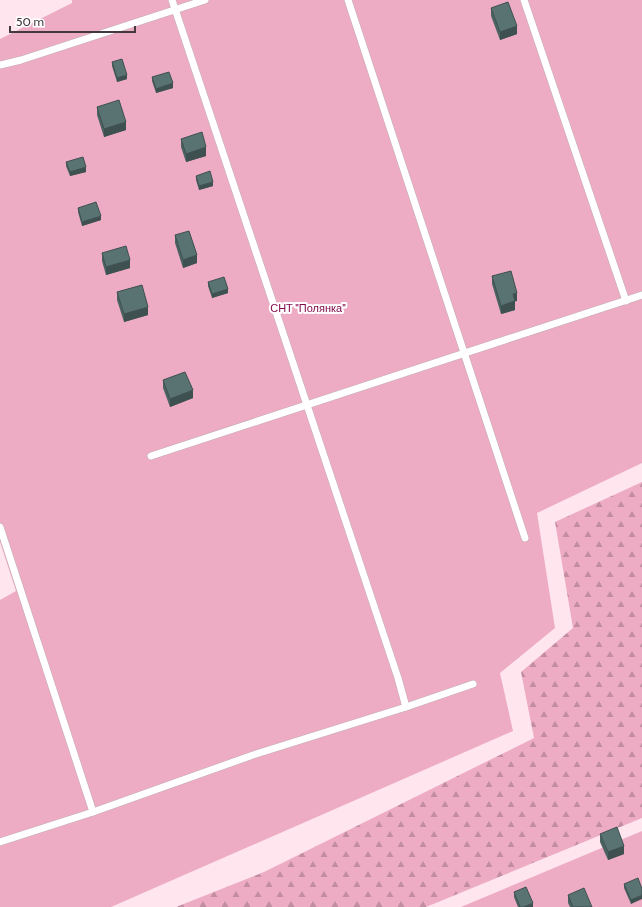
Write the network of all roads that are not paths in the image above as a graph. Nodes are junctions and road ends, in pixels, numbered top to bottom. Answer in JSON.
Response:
{"nodes":[{"id":1,"x":172,"y":0,"type":"edge"},
{"id":2,"x":205,"y":0,"type":"edge"},
{"id":3,"x":348,"y":0,"type":"edge"},
{"id":4,"x":524,"y":0,"type":"edge"},
{"id":5,"x":176,"y":10,"type":"junction"},
{"id":6,"x":0,"y":65,"type":"edge"},
{"id":7,"x":642,"y":295,"type":"edge"},
{"id":8,"x":626,"y":300,"type":"junction"},
{"id":9,"x":465,"y":354,"type":"junction"},
{"id":10,"x":308,"y":405,"type":"junction"},
{"id":11,"x":151,"y":456,"type":"dead end"},
{"id":12,"x":0,"y":527,"type":"edge"},
{"id":13,"x":525,"y":538,"type":"dead end"},
{"id":14,"x":472,"y":684,"type":"dead end"},
{"id":15,"x":406,"y":707,"type":"junction"},
{"id":16,"x":93,"y":812,"type":"junction"},
{"id":17,"x":0,"y":842,"type":"edge"}],
"edges":[{"from":1,"to":5,"type":"lane"},
{"from":2,"to":5,"type":"lane"},
{"from":3,"to":9,"type":"lane"},
{"from":4,"to":8,"type":"lane"},
{"from":5,"to":6,"type":"lane"},
{"from":5,"to":10,"type":"lane"},
{"from":7,"to":8,"type":"lane"},
{"from":8,"to":9,"type":"lane"},
{"from":9,"to":10,"type":"lane"},
{"from":9,"to":13,"type":"lane"},
{"from":10,"to":11,"type":"lane"},
{"from":10,"to":15,"type":"lane"},
{"from":12,"to":16,"type":"lane"},
{"from":14,"to":15,"type":"lane"},
{"from":15,"to":16,"type":"lane"},
{"from":16,"to":17,"type":"lane"}]}
